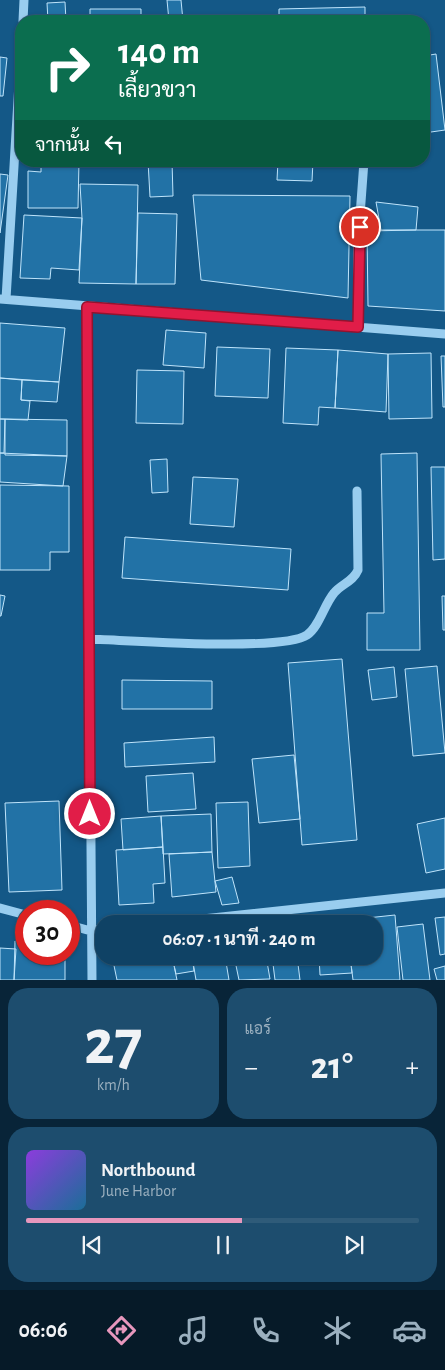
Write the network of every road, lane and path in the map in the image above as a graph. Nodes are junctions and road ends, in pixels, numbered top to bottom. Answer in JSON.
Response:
{"nodes":[{"id":1,"x":24,"y":0,"type":"edge"},
{"id":2,"x":23,"y":15,"type":"edge"},
{"id":3,"x":15,"y":133,"type":"edge"},
{"id":4,"x":364,"y":167,"type":"edge"},
{"id":5,"x":3,"y":299,"type":"edge"},
{"id":6,"x":87,"y":307,"type":"junction"},
{"id":7,"x":358,"y":327,"type":"junction"},
{"id":8,"x":445,"y":334,"type":"edge"},
{"id":9,"x":357,"y":491,"type":"dead end"},
{"id":10,"x":89,"y":638,"type":"junction"},
{"id":11,"x":445,"y":893,"type":"edge"},
{"id":12,"x":0,"y":908,"type":"edge"},
{"id":13,"x":15,"y":912,"type":"edge"},
{"id":14,"x":240,"y":915,"type":"edge"},
{"id":15,"x":80,"y":928,"type":"edge"},
{"id":16,"x":95,"y":930,"type":"edge"},
{"id":17,"x":91,"y":931,"type":"junction"},
{"id":18,"x":92,"y":980,"type":"edge"}],
"edges":[{"from":1,"to":2,"type":"street"},
{"from":3,"to":5,"type":"street"},
{"from":4,"to":7,"type":"street"},
{"from":5,"to":6,"type":"street"},
{"from":6,"to":7,"type":"street"},
{"from":6,"to":10,"type":"street"},
{"from":7,"to":8,"type":"street"},
{"from":9,"to":10,"type":"street"},
{"from":10,"to":17,"type":"street"},
{"from":11,"to":14,"type":"street"},
{"from":12,"to":13,"type":"street"},
{"from":15,"to":17,"type":"street"},
{"from":16,"to":17,"type":"street"},
{"from":17,"to":18,"type":"street"}]}
